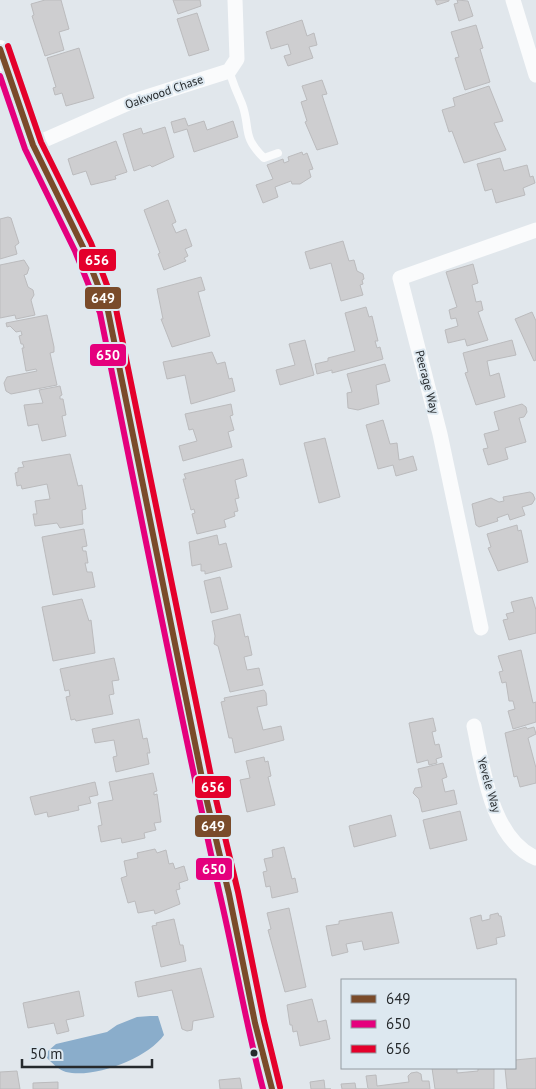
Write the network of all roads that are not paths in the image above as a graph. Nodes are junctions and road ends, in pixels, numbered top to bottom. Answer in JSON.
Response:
{"nodes":[{"id":1,"x":235,"y":0,"type":"edge"},
{"id":2,"x":513,"y":0,"type":"edge"},
{"id":3,"x":0,"y":50,"type":"edge"},
{"id":4,"x":229,"y":71,"type":"junction"},
{"id":5,"x":536,"y":74,"type":"edge"},
{"id":6,"x":33,"y":145,"type":"junction"},
{"id":7,"x":278,"y":153,"type":"dead end"},
{"id":8,"x":536,"y":230,"type":"edge"},
{"id":9,"x":481,"y":628,"type":"dead end"},
{"id":10,"x":474,"y":726,"type":"dead end"},
{"id":11,"x":536,"y":858,"type":"edge"},
{"id":12,"x":272,"y":1089,"type":"edge"}],
"edges":[{"from":1,"to":4,"type":"street"},
{"from":2,"to":5,"type":"street"},
{"from":3,"to":6,"type":"street"},
{"from":4,"to":6,"type":"street","name":"Oakwood Chase"},
{"from":4,"to":7,"type":"lane"},
{"from":6,"to":12,"type":"street"},
{"from":8,"to":9,"type":"street","name":"Peerage Way"},
{"from":10,"to":11,"type":"street","name":"Yevele Way"}]}
